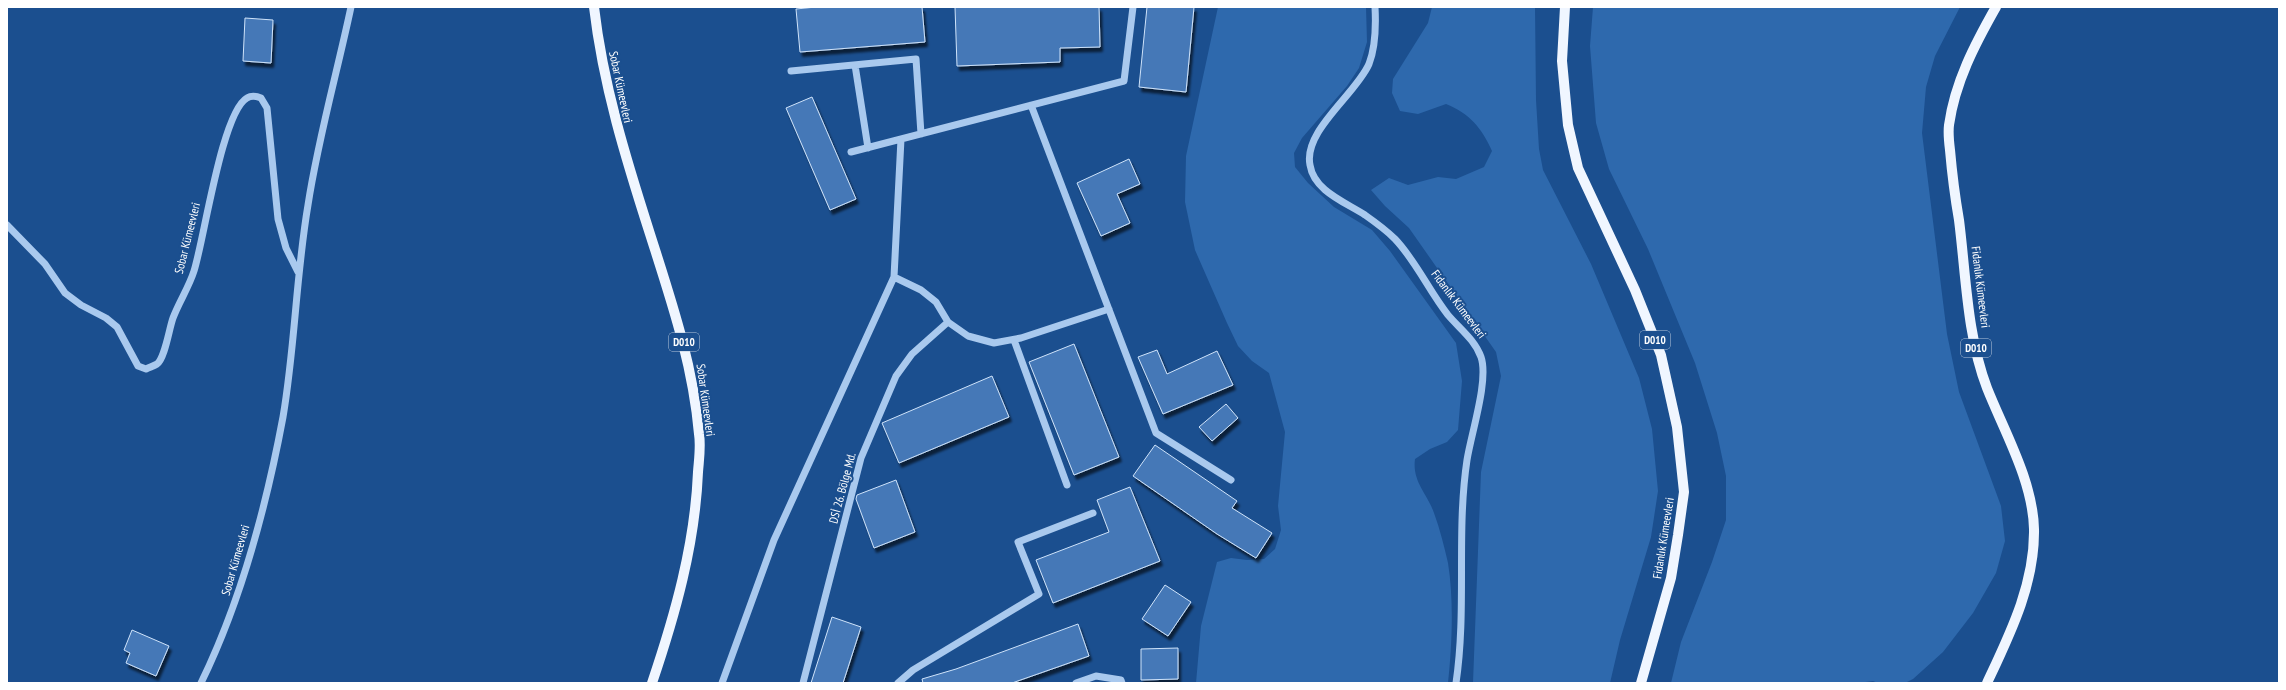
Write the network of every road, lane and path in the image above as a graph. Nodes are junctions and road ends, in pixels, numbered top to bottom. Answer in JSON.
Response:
{"nodes":[{"id":1,"x":351,"y":7,"type":"edge"},
{"id":2,"x":594,"y":7,"type":"edge"},
{"id":3,"x":1133,"y":7,"type":"edge"},
{"id":4,"x":1375,"y":7,"type":"edge"},
{"id":5,"x":1565,"y":7,"type":"edge"},
{"id":6,"x":1996,"y":7,"type":"edge"},
{"id":7,"x":855,"y":65,"type":"junction"},
{"id":8,"x":791,"y":70,"type":"dead end"},
{"id":9,"x":1031,"y":105,"type":"junction"},
{"id":10,"x":921,"y":134,"type":"junction"},
{"id":11,"x":901,"y":139,"type":"junction"},
{"id":12,"x":868,"y":148,"type":"junction"},
{"id":13,"x":851,"y":152,"type":"dead end"},
{"id":14,"x":7,"y":225,"type":"edge"},
{"id":15,"x":298,"y":272,"type":"junction"},
{"id":16,"x":894,"y":277,"type":"junction"},
{"id":17,"x":1109,"y":309,"type":"junction"},
{"id":18,"x":948,"y":322,"type":"junction"},
{"id":19,"x":1014,"y":340,"type":"junction"},
{"id":20,"x":1231,"y":480,"type":"dead end"},
{"id":21,"x":1067,"y":485,"type":"dead end"},
{"id":22,"x":1093,"y":513,"type":"dead end"},
{"id":23,"x":201,"y":683,"type":"edge"},
{"id":24,"x":652,"y":683,"type":"edge"},
{"id":25,"x":722,"y":683,"type":"edge"},
{"id":26,"x":802,"y":683,"type":"edge"},
{"id":27,"x":898,"y":683,"type":"edge"},
{"id":28,"x":1076,"y":683,"type":"edge"},
{"id":29,"x":1122,"y":683,"type":"edge"},
{"id":30,"x":1456,"y":683,"type":"edge"},
{"id":31,"x":1641,"y":683,"type":"edge"},
{"id":32,"x":1987,"y":683,"type":"edge"}],
"edges":[{"from":1,"to":15,"type":"street","name":"Sobar Kümeevleri"},
{"from":2,"to":24,"type":"main road","name":"Sobar Kümeevleri","number":"D010"},
{"from":3,"to":9,"type":"street"},
{"from":4,"to":30,"type":"street","name":"Fidanlık Kümeevleri"},
{"from":5,"to":31,"type":"main road","name":"Fidanlık Kümeevleri","number":"D010"},
{"from":6,"to":32,"type":"main road","name":"Fidanlık Kümeevleri","number":"D010"},
{"from":7,"to":8,"type":"street"},
{"from":7,"to":10,"type":"street"},
{"from":7,"to":12,"type":"street"},
{"from":9,"to":10,"type":"street"},
{"from":9,"to":17,"type":"street"},
{"from":10,"to":11,"type":"street"},
{"from":11,"to":12,"type":"street"},
{"from":11,"to":16,"type":"street"},
{"from":12,"to":13,"type":"street"},
{"from":14,"to":15,"type":"street","name":"Sobar Kümeevleri"},
{"from":15,"to":23,"type":"street","name":"Sobar Kümeevleri"},
{"from":16,"to":18,"type":"street"},
{"from":16,"to":25,"type":"street"},
{"from":17,"to":19,"type":"street"},
{"from":17,"to":20,"type":"street"},
{"from":18,"to":19,"type":"street"},
{"from":18,"to":26,"type":"street","name":"DSİ 26. Bölge Md."},
{"from":19,"to":21,"type":"street"},
{"from":22,"to":27,"type":"street"},
{"from":28,"to":29,"type":"street"}]}
